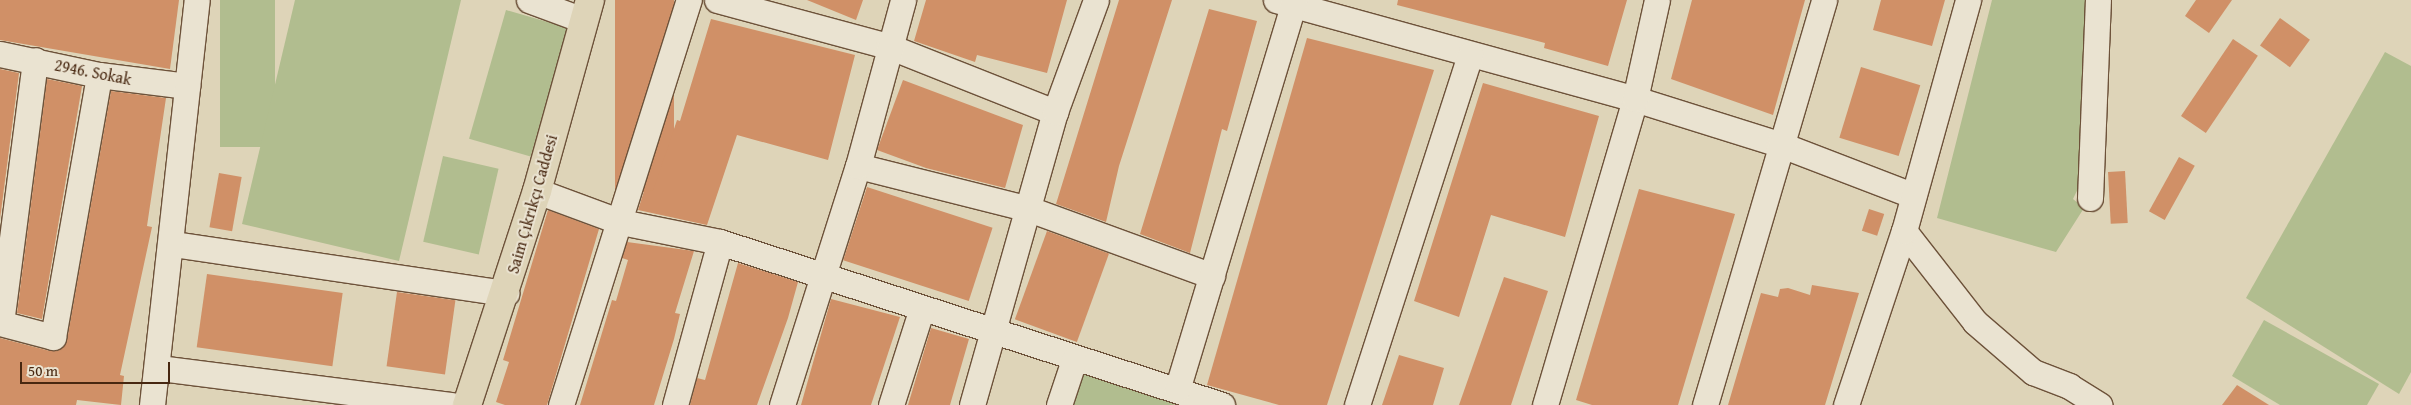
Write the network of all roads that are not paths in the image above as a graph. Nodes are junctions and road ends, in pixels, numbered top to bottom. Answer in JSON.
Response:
{"nodes":[{"id":1,"x":197,"y":0,"type":"edge"},
{"id":2,"x":529,"y":0,"type":"edge"},
{"id":3,"x":689,"y":0,"type":"edge"},
{"id":4,"x":717,"y":0,"type":"edge"},
{"id":5,"x":903,"y":0,"type":"edge"},
{"id":6,"x":1096,"y":0,"type":"edge"},
{"id":7,"x":1657,"y":0,"type":"edge"},
{"id":8,"x":1824,"y":0,"type":"edge"},
{"id":9,"x":1968,"y":0,"type":"edge"},
{"id":10,"x":2098,"y":0,"type":"edge"},
{"id":11,"x":1288,"y":2,"type":"edge"},
{"id":12,"x":587,"y":10,"type":"edge"},
{"id":13,"x":888,"y":46,"type":"junction"},
{"id":14,"x":0,"y":54,"type":"edge"},
{"id":15,"x":1470,"y":55,"type":"junction"},
{"id":16,"x":35,"y":60,"type":"junction"},
{"id":17,"x":99,"y":75,"type":"junction"},
{"id":18,"x":187,"y":86,"type":"junction"},
{"id":19,"x":1635,"y":99,"type":"junction"},
{"id":20,"x":1055,"y":112,"type":"junction"},
{"id":21,"x":1779,"y":144,"type":"junction"},
{"id":22,"x":858,"y":166,"type":"junction"},
{"id":23,"x":537,"y":191,"type":"junction"},
{"id":24,"x":1912,"y":195,"type":"junction"},
{"id":25,"x":2090,"y":198,"type":"dead end"},
{"id":26,"x":1029,"y":209,"type":"junction"},
{"id":27,"x":621,"y":222,"type":"junction"},
{"id":28,"x":1904,"y":231,"type":"junction"},
{"id":29,"x":720,"y":242,"type":"junction"},
{"id":30,"x":173,"y":244,"type":"junction"},
{"id":31,"x":1212,"y":276,"type":"junction"},
{"id":32,"x":821,"y":278,"type":"junction"},
{"id":33,"x":506,"y":293,"type":"junction"},
{"id":34,"x":921,"y":311,"type":"junction"},
{"id":35,"x":1,"y":323,"type":"edge"},
{"id":36,"x":994,"y":330,"type":"junction"},
{"id":37,"x":1074,"y":360,"type":"junction"},
{"id":38,"x":159,"y":368,"type":"junction"},
{"id":39,"x":1177,"y":390,"type":"junction"},
{"id":40,"x":152,"y":405,"type":"edge"},
{"id":41,"x":452,"y":405,"type":"edge"},
{"id":42,"x":467,"y":405,"type":"edge"},
{"id":43,"x":562,"y":405,"type":"edge"},
{"id":44,"x":674,"y":405,"type":"edge"},
{"id":45,"x":782,"y":405,"type":"edge"},
{"id":46,"x":891,"y":405,"type":"edge"},
{"id":47,"x":972,"y":405,"type":"edge"},
{"id":48,"x":1059,"y":405,"type":"edge"},
{"id":49,"x":1222,"y":405,"type":"edge"},
{"id":50,"x":1357,"y":405,"type":"edge"},
{"id":51,"x":1545,"y":405,"type":"edge"},
{"id":52,"x":1705,"y":405,"type":"edge"},
{"id":53,"x":1846,"y":405,"type":"edge"},
{"id":54,"x":2100,"y":405,"type":"edge"}],
"edges":[{"from":1,"to":18,"type":"street"},
{"from":2,"to":12,"type":"street"},
{"from":3,"to":27,"type":"street"},
{"from":4,"to":13,"type":"street"},
{"from":5,"to":13,"type":"street"},
{"from":6,"to":20,"type":"street"},
{"from":7,"to":19,"type":"street"},
{"from":8,"to":21,"type":"street"},
{"from":9,"to":24,"type":"street"},
{"from":10,"to":25,"type":"street"},
{"from":11,"to":15,"type":"street"},
{"from":11,"to":31,"type":"street"},
{"from":12,"to":23,"type":"main road","name":"Saim Çıkrıkçı Caddesi"},
{"from":13,"to":20,"type":"street"},
{"from":13,"to":22,"type":"street"},
{"from":14,"to":16,"type":"street","name":"2946. Sokak"},
{"from":15,"to":19,"type":"street"},
{"from":15,"to":50,"type":"street"},
{"from":16,"to":17,"type":"street","name":"2946. Sokak"},
{"from":16,"to":35,"type":"street"},
{"from":17,"to":18,"type":"street","name":"2946. Sokak"},
{"from":17,"to":35,"type":"street"},
{"from":18,"to":30,"type":"street"},
{"from":19,"to":21,"type":"street"},
{"from":19,"to":51,"type":"street"},
{"from":20,"to":26,"type":"street"},
{"from":21,"to":24,"type":"street"},
{"from":21,"to":52,"type":"street"},
{"from":22,"to":26,"type":"street"},
{"from":22,"to":32,"type":"street"},
{"from":23,"to":27,"type":"street"},
{"from":23,"to":33,"type":"main road","name":"Saim Çıkrıkçı Caddesi"},
{"from":24,"to":28,"type":"street"},
{"from":26,"to":31,"type":"street"},
{"from":26,"to":36,"type":"street"},
{"from":27,"to":29,"type":"street"},
{"from":27,"to":43,"type":"street"},
{"from":28,"to":53,"type":"street"},
{"from":28,"to":54,"type":"street"},
{"from":29,"to":32,"type":"street"},
{"from":29,"to":44,"type":"street"},
{"from":30,"to":33,"type":"street"},
{"from":30,"to":38,"type":"street"},
{"from":31,"to":39,"type":"street"},
{"from":32,"to":34,"type":"street"},
{"from":32,"to":45,"type":"street"},
{"from":33,"to":42,"type":"main road","name":"Saim Çıkrıkçı Caddesi"},
{"from":34,"to":36,"type":"street"},
{"from":34,"to":46,"type":"street"},
{"from":36,"to":37,"type":"street"},
{"from":36,"to":47,"type":"street"},
{"from":37,"to":39,"type":"street"},
{"from":37,"to":48,"type":"street"},
{"from":38,"to":40,"type":"street"},
{"from":38,"to":41,"type":"street"},
{"from":39,"to":49,"type":"street"}]}
